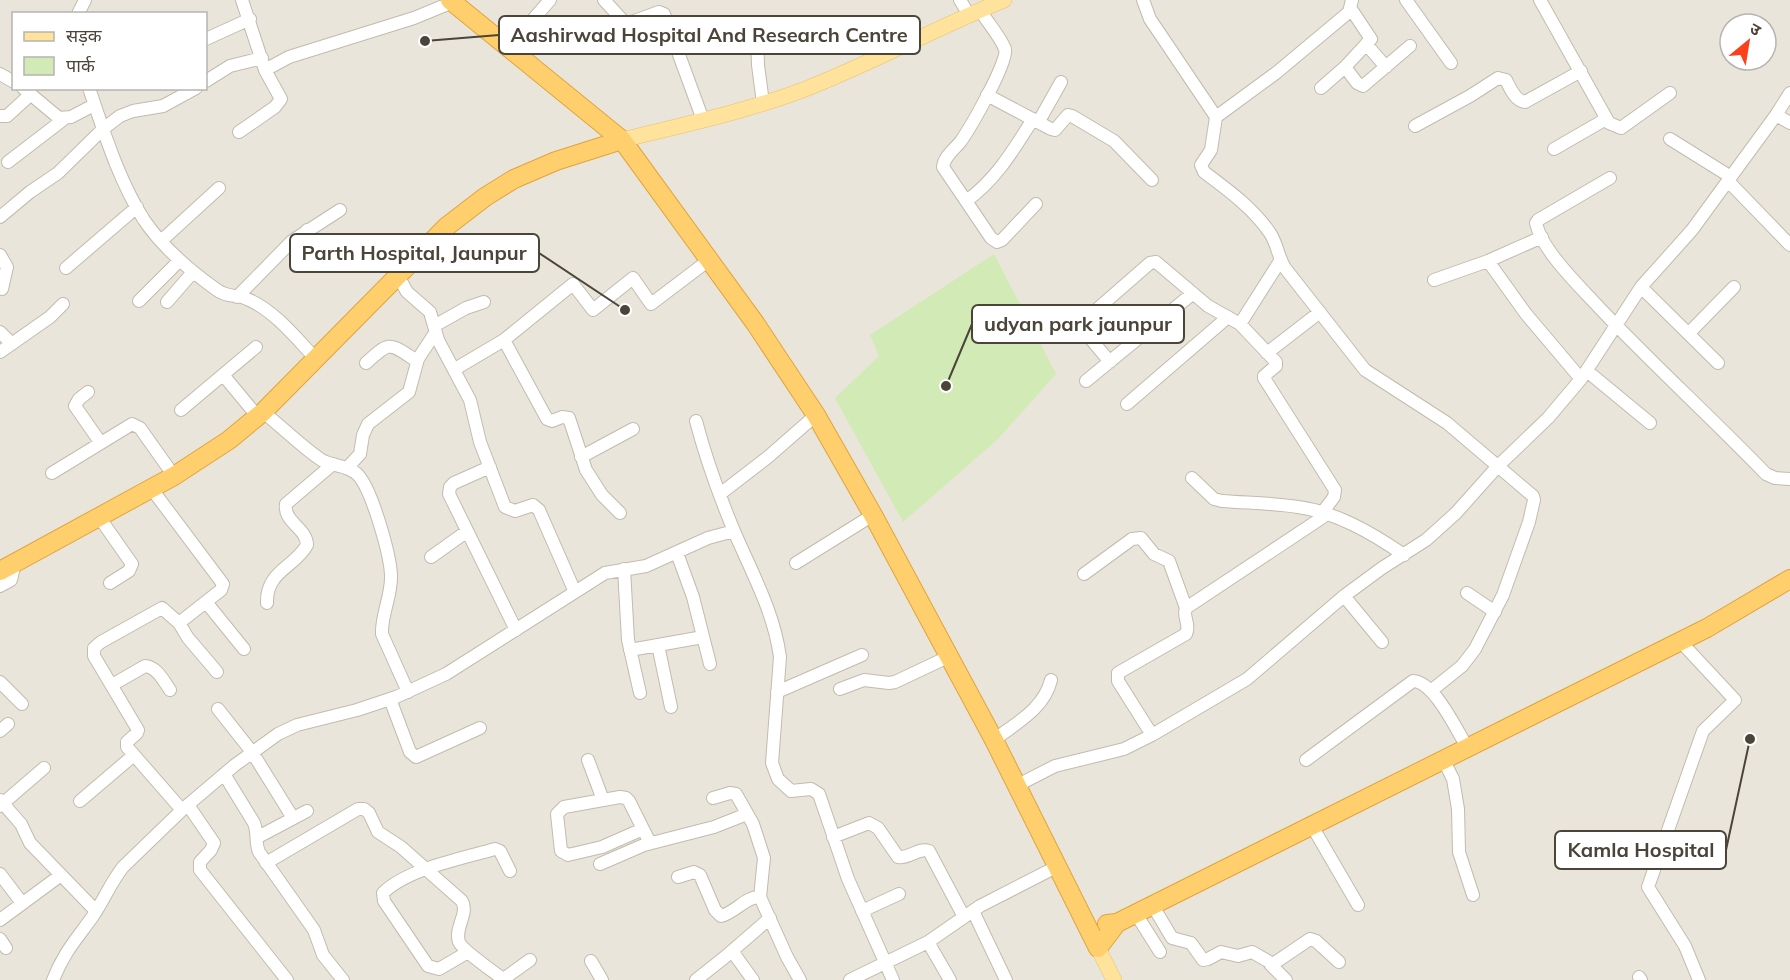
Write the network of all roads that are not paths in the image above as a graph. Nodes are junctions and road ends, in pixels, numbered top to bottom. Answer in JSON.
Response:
{"nodes":[{"id":1,"x":242,"y":0,"type":"edge"},
{"id":2,"x":550,"y":0,"type":"edge"},
{"id":3,"x":604,"y":0,"type":"edge"},
{"id":4,"x":960,"y":0,"type":"edge"},
{"id":5,"x":1004,"y":0,"type":"edge"},
{"id":6,"x":1143,"y":0,"type":"edge"},
{"id":7,"x":1406,"y":0,"type":"edge"},
{"id":8,"x":1540,"y":0,"type":"edge"},
{"id":9,"x":452,"y":1,"type":"edge"},
{"id":10,"x":1351,"y":4,"type":"edge"},
{"id":11,"x":974,"y":12,"type":"junction"},
{"id":12,"x":250,"y":19,"type":"junction"},
{"id":13,"x":758,"y":32,"type":"dead end"},
{"id":14,"x":207,"y":39,"type":"edge"},
{"id":15,"x":1366,"y":44,"type":"junction"},
{"id":16,"x":1410,"y":46,"type":"dead end"},
{"id":17,"x":509,"y":47,"type":"junction"},
{"id":18,"x":1451,"y":63,"type":"dead end"},
{"id":19,"x":264,"y":64,"type":"junction"},
{"id":20,"x":1345,"y":67,"type":"junction"},
{"id":21,"x":1386,"y":67,"type":"junction"},
{"id":22,"x":1581,"y":71,"type":"junction"},
{"id":23,"x":207,"y":80,"type":"edge"},
{"id":24,"x":1061,"y":82,"type":"dead end"},
{"id":25,"x":1321,"y":88,"type":"dead end"},
{"id":26,"x":89,"y":90,"type":"edge"},
{"id":27,"x":192,"y":90,"type":"edge"},
{"id":28,"x":27,"y":91,"type":"edge"},
{"id":29,"x":1670,"y":93,"type":"dead end"},
{"id":30,"x":1790,"y":93,"type":"edge"},
{"id":31,"x":987,"y":95,"type":"junction"},
{"id":32,"x":763,"y":104,"type":"junction"},
{"id":33,"x":94,"y":105,"type":"junction"},
{"id":34,"x":1776,"y":115,"type":"junction"},
{"id":35,"x":0,"y":117,"type":"edge"},
{"id":36,"x":1216,"y":117,"type":"junction"},
{"id":37,"x":64,"y":119,"type":"junction"},
{"id":38,"x":1606,"y":119,"type":"junction"},
{"id":39,"x":703,"y":120,"type":"junction"},
{"id":40,"x":1036,"y":120,"type":"junction"},
{"id":41,"x":1790,"y":123,"type":"edge"},
{"id":42,"x":1415,"y":126,"type":"dead end"},
{"id":43,"x":104,"y":129,"type":"junction"},
{"id":44,"x":239,"y":132,"type":"dead end"},
{"id":45,"x":1670,"y":139,"type":"dead end"},
{"id":46,"x":622,"y":140,"type":"junction"},
{"id":47,"x":1554,"y":149,"type":"dead end"},
{"id":48,"x":8,"y":162,"type":"dead end"},
{"id":49,"x":1610,"y":178,"type":"dead end"},
{"id":50,"x":1730,"y":179,"type":"junction"},
{"id":51,"x":1152,"y":180,"type":"dead end"},
{"id":52,"x":219,"y":188,"type":"dead end"},
{"id":53,"x":966,"y":201,"type":"junction"},
{"id":54,"x":1036,"y":204,"type":"dead end"},
{"id":55,"x":137,"y":207,"type":"junction"},
{"id":56,"x":340,"y":210,"type":"dead end"},
{"id":57,"x":0,"y":215,"type":"edge"},
{"id":58,"x":307,"y":230,"type":"junction"},
{"id":59,"x":1542,"y":237,"type":"junction"},
{"id":60,"x":161,"y":241,"type":"junction"},
{"id":61,"x":1790,"y":245,"type":"edge"},
{"id":62,"x":0,"y":255,"type":"edge"},
{"id":63,"x":709,"y":260,"type":"junction"},
{"id":64,"x":179,"y":261,"type":"junction"},
{"id":65,"x":1280,"y":261,"type":"junction"},
{"id":66,"x":1488,"y":261,"type":"junction"},
{"id":67,"x":340,"y":262,"type":"dead end"},
{"id":68,"x":66,"y":268,"type":"dead end"},
{"id":69,"x":193,"y":272,"type":"junction"},
{"id":70,"x":397,"y":274,"type":"junction"},
{"id":71,"x":1434,"y":280,"type":"dead end"},
{"id":72,"x":1734,"y":286,"type":"dead end"},
{"id":73,"x":1641,"y":287,"type":"junction"},
{"id":74,"x":2,"y":289,"type":"dead end"},
{"id":75,"x":1192,"y":294,"type":"junction"},
{"id":76,"x":237,"y":297,"type":"junction"},
{"id":77,"x":139,"y":301,"type":"dead end"},
{"id":78,"x":168,"y":302,"type":"dead end"},
{"id":79,"x":484,"y":302,"type":"dead end"},
{"id":80,"x":63,"y":304,"type":"dead end"},
{"id":81,"x":1320,"y":312,"type":"junction"},
{"id":82,"x":1228,"y":317,"type":"junction"},
{"id":83,"x":1240,"y":324,"type":"junction"},
{"id":84,"x":1616,"y":325,"type":"junction"},
{"id":85,"x":434,"y":330,"type":"junction"},
{"id":86,"x":0,"y":332,"type":"edge"},
{"id":87,"x":1689,"y":333,"type":"junction"},
{"id":88,"x":504,"y":340,"type":"junction"},
{"id":89,"x":12,"y":344,"type":"junction"},
{"id":90,"x":256,"y":347,"type":"dead end"},
{"id":91,"x":0,"y":352,"type":"edge"},
{"id":92,"x":1268,"y":353,"type":"junction"},
{"id":93,"x":316,"y":358,"type":"junction"},
{"id":94,"x":417,"y":361,"type":"junction"},
{"id":95,"x":1110,"y":362,"type":"junction"},
{"id":96,"x":366,"y":363,"type":"dead end"},
{"id":97,"x":1719,"y":363,"type":"dead end"},
{"id":98,"x":455,"y":369,"type":"junction"},
{"id":99,"x":1584,"y":375,"type":"junction"},
{"id":100,"x":224,"y":376,"type":"junction"},
{"id":101,"x":1086,"y":381,"type":"dead end"},
{"id":102,"x":88,"y":392,"type":"dead end"},
{"id":103,"x":1127,"y":404,"type":"dead end"},
{"id":104,"x":181,"y":410,"type":"dead end"},
{"id":105,"x":260,"y":414,"type":"junction"},
{"id":106,"x":816,"y":415,"type":"junction"},
{"id":107,"x":696,"y":421,"type":"dead end"},
{"id":108,"x":1650,"y":423,"type":"dead end"},
{"id":109,"x":633,"y":429,"type":"dead end"},
{"id":110,"x":100,"y":442,"type":"junction"},
{"id":111,"x":581,"y":457,"type":"junction"},
{"id":112,"x":333,"y":464,"type":"junction"},
{"id":113,"x":490,"y":467,"type":"junction"},
{"id":114,"x":1497,"y":467,"type":"junction"},
{"id":115,"x":347,"y":468,"type":"junction"},
{"id":116,"x":52,"y":473,"type":"dead end"},
{"id":117,"x":174,"y":476,"type":"junction"},
{"id":118,"x":1192,"y":478,"type":"dead end"},
{"id":119,"x":1790,"y":479,"type":"edge"},
{"id":120,"x":151,"y":488,"type":"junction"},
{"id":121,"x":720,"y":494,"type":"junction"},
{"id":122,"x":620,"y":513,"type":"dead end"},
{"id":123,"x":1324,"y":514,"type":"junction"},
{"id":124,"x":873,"y":515,"type":"junction"},
{"id":125,"x":99,"y":517,"type":"junction"},
{"id":126,"x":734,"y":531,"type":"junction"},
{"id":127,"x":466,"y":532,"type":"junction"},
{"id":128,"x":677,"y":553,"type":"junction"},
{"id":129,"x":1404,"y":555,"type":"junction"},
{"id":130,"x":431,"y":557,"type":"dead end"},
{"id":131,"x":796,"y":563,"type":"dead end"},
{"id":132,"x":8,"y":567,"type":"edge"},
{"id":133,"x":624,"y":569,"type":"junction"},
{"id":134,"x":1084,"y":574,"type":"dead end"},
{"id":135,"x":1790,"y":579,"type":"edge"},
{"id":136,"x":110,"y":583,"type":"dead end"},
{"id":137,"x":0,"y":586,"type":"edge"},
{"id":138,"x":575,"y":592,"type":"junction"},
{"id":139,"x":1467,"y":593,"type":"dead end"},
{"id":140,"x":1344,"y":596,"type":"junction"},
{"id":141,"x":206,"y":602,"type":"junction"},
{"id":142,"x":267,"y":603,"type":"dead end"},
{"id":143,"x":1186,"y":608,"type":"junction"},
{"id":144,"x":1495,"y":612,"type":"junction"},
{"id":145,"x":179,"y":623,"type":"junction"},
{"id":146,"x":516,"y":630,"type":"junction"},
{"id":147,"x":703,"y":637,"type":"junction"},
{"id":148,"x":1680,"y":641,"type":"junction"},
{"id":149,"x":1382,"y":642,"type":"dead end"},
{"id":150,"x":657,"y":645,"type":"junction"},
{"id":151,"x":244,"y":649,"type":"dead end"},
{"id":152,"x":630,"y":650,"type":"junction"},
{"id":153,"x":862,"y":655,"type":"dead end"},
{"id":154,"x":948,"y":657,"type":"junction"},
{"id":155,"x":710,"y":664,"type":"dead end"},
{"id":156,"x":217,"y":672,"type":"dead end"},
{"id":157,"x":1051,"y":680,"type":"dead end"},
{"id":158,"x":0,"y":682,"type":"edge"},
{"id":159,"x":112,"y":685,"type":"junction"},
{"id":160,"x":840,"y":688,"type":"dead end"},
{"id":161,"x":170,"y":690,"type":"dead end"},
{"id":162,"x":1432,"y":690,"type":"junction"},
{"id":163,"x":408,"y":692,"type":"junction"},
{"id":164,"x":777,"y":692,"type":"junction"},
{"id":165,"x":640,"y":693,"type":"dead end"},
{"id":166,"x":390,"y":699,"type":"junction"},
{"id":167,"x":22,"y":704,"type":"dead end"},
{"id":168,"x":671,"y":707,"type":"dead end"},
{"id":169,"x":218,"y":709,"type":"dead end"},
{"id":170,"x":480,"y":728,"type":"dead end"},
{"id":171,"x":1152,"y":735,"type":"junction"},
{"id":172,"x":994,"y":740,"type":"junction"},
{"id":173,"x":1467,"y":748,"type":"junction"},
{"id":174,"x":252,"y":752,"type":"junction"},
{"id":175,"x":134,"y":755,"type":"junction"},
{"id":176,"x":588,"y":760,"type":"dead end"},
{"id":177,"x":1306,"y":760,"type":"dead end"},
{"id":178,"x":1444,"y":760,"type":"junction"},
{"id":179,"x":44,"y":768,"type":"dead end"},
{"id":180,"x":224,"y":774,"type":"junction"},
{"id":181,"x":1017,"y":786,"type":"junction"},
{"id":182,"x":713,"y":798,"type":"dead end"},
{"id":183,"x":603,"y":800,"type":"junction"},
{"id":184,"x":80,"y":801,"type":"dead end"},
{"id":185,"x":1,"y":803,"type":"edge"},
{"id":186,"x":185,"y":808,"type":"junction"},
{"id":187,"x":307,"y":811,"type":"dead end"},
{"id":188,"x":747,"y":814,"type":"junction"},
{"id":189,"x":293,"y":818,"type":"junction"},
{"id":190,"x":1312,"y":826,"type":"junction"},
{"id":191,"x":643,"y":829,"type":"junction"},
{"id":192,"x":258,"y":837,"type":"junction"},
{"id":193,"x":832,"y":837,"type":"junction"},
{"id":194,"x":650,"y":843,"type":"junction"},
{"id":195,"x":266,"y":863,"type":"junction"},
{"id":196,"x":600,"y":864,"type":"dead end"},
{"id":197,"x":1058,"y":866,"type":"junction"},
{"id":198,"x":427,"y":868,"type":"junction"},
{"id":199,"x":510,"y":871,"type":"dead end"},
{"id":200,"x":0,"y":874,"type":"edge"},
{"id":201,"x":61,"y":875,"type":"junction"},
{"id":202,"x":678,"y":877,"type":"dead end"},
{"id":203,"x":898,"y":894,"type":"dead end"},
{"id":204,"x":1473,"y":896,"type":"dead end"},
{"id":205,"x":760,"y":897,"type":"junction"},
{"id":206,"x":22,"y":903,"type":"junction"},
{"id":207,"x":1358,"y":905,"type":"dead end"},
{"id":208,"x":1153,"y":906,"type":"junction"},
{"id":209,"x":96,"y":911,"type":"junction"},
{"id":210,"x":862,"y":911,"type":"junction"},
{"id":211,"x":968,"y":914,"type":"junction"},
{"id":212,"x":1136,"y":914,"type":"junction"},
{"id":213,"x":770,"y":918,"type":"junction"},
{"id":214,"x":0,"y":920,"type":"edge"},
{"id":215,"x":1117,"y":923,"type":"junction"},
{"id":216,"x":1086,"y":925,"type":"junction"},
{"id":217,"x":928,"y":942,"type":"junction"},
{"id":218,"x":1098,"y":948,"type":"junction"},
{"id":219,"x":732,"y":951,"type":"junction"},
{"id":220,"x":468,"y":952,"type":"junction"},
{"id":221,"x":1160,"y":952,"type":"dead end"},
{"id":222,"x":530,"y":960,"type":"dead end"},
{"id":223,"x":591,"y":961,"type":"dead end"},
{"id":224,"x":1339,"y":962,"type":"dead end"},
{"id":225,"x":886,"y":964,"type":"junction"},
{"id":226,"x":1270,"y":964,"type":"junction"},
{"id":227,"x":53,"y":980,"type":"edge"},
{"id":228,"x":287,"y":980,"type":"edge"},
{"id":229,"x":343,"y":980,"type":"edge"},
{"id":230,"x":502,"y":980,"type":"edge"},
{"id":231,"x":602,"y":980,"type":"edge"},
{"id":232,"x":696,"y":980,"type":"edge"},
{"id":233,"x":753,"y":980,"type":"edge"},
{"id":234,"x":800,"y":980,"type":"edge"},
{"id":235,"x":850,"y":980,"type":"edge"},
{"id":236,"x":893,"y":980,"type":"edge"},
{"id":237,"x":950,"y":980,"type":"edge"},
{"id":238,"x":1006,"y":980,"type":"edge"},
{"id":239,"x":1114,"y":980,"type":"edge"},
{"id":240,"x":1286,"y":980,"type":"edge"},
{"id":241,"x":1699,"y":980,"type":"edge"}],
"edges":[{"from":1,"to":12,"type":"street"},
{"from":2,"to":17,"type":"street"},
{"from":3,"to":39,"type":"street"},
{"from":4,"to":11,"type":"street"},
{"from":5,"to":11,"type":"main road"},
{"from":6,"to":36,"type":"street"},
{"from":7,"to":18,"type":"street"},
{"from":8,"to":22,"type":"street"},
{"from":9,"to":17,"type":"highway"},
{"from":9,"to":19,"type":"street"},
{"from":10,"to":15,"type":"street"},
{"from":10,"to":36,"type":"street"},
{"from":11,"to":31,"type":"street"},
{"from":11,"to":32,"type":"main road"},
{"from":12,"to":14,"type":"street"},
{"from":12,"to":19,"type":"street"},
{"from":13,"to":32,"type":"street"},
{"from":15,"to":20,"type":"street"},
{"from":15,"to":21,"type":"street"},
{"from":16,"to":21,"type":"street"},
{"from":17,"to":46,"type":"highway"},
{"from":19,"to":23,"type":"street"},
{"from":19,"to":44,"type":"street"},
{"from":20,"to":21,"type":"street"},
{"from":20,"to":25,"type":"street"},
{"from":22,"to":38,"type":"street"},
{"from":22,"to":42,"type":"street"},
{"from":24,"to":40,"type":"street"},
{"from":26,"to":33,"type":"street"},
{"from":27,"to":43,"type":"street"},
{"from":28,"to":35,"type":"street"},
{"from":28,"to":37,"type":"street"},
{"from":29,"to":38,"type":"street"},
{"from":30,"to":34,"type":"street"},
{"from":31,"to":40,"type":"street"},
{"from":31,"to":53,"type":"street"},
{"from":32,"to":39,"type":"main road"},
{"from":33,"to":37,"type":"street"},
{"from":33,"to":43,"type":"street"},
{"from":34,"to":41,"type":"street"},
{"from":34,"to":50,"type":"street"},
{"from":36,"to":65,"type":"street"},
{"from":37,"to":48,"type":"street"},
{"from":38,"to":47,"type":"street"},
{"from":39,"to":46,"type":"main road"},
{"from":40,"to":51,"type":"street"},
{"from":40,"to":53,"type":"street"},
{"from":43,"to":55,"type":"street"},
{"from":43,"to":57,"type":"street"},
{"from":45,"to":50,"type":"street"},
{"from":46,"to":63,"type":"highway"},
{"from":46,"to":70,"type":"highway"},
{"from":49,"to":59,"type":"street"},
{"from":50,"to":61,"type":"street"},
{"from":50,"to":73,"type":"street"},
{"from":52,"to":60,"type":"street"},
{"from":53,"to":54,"type":"street"},
{"from":55,"to":60,"type":"street"},
{"from":55,"to":68,"type":"street"},
{"from":56,"to":58,"type":"street"},
{"from":58,"to":67,"type":"street"},
{"from":58,"to":76,"type":"street"},
{"from":59,"to":66,"type":"street"},
{"from":59,"to":84,"type":"street"},
{"from":60,"to":64,"type":"street"},
{"from":62,"to":74,"type":"street"},
{"from":63,"to":88,"type":"street"},
{"from":63,"to":106,"type":"highway"},
{"from":64,"to":69,"type":"street"},
{"from":64,"to":77,"type":"street"},
{"from":65,"to":81,"type":"street"},
{"from":65,"to":83,"type":"street"},
{"from":66,"to":71,"type":"street"},
{"from":66,"to":99,"type":"street"},
{"from":69,"to":76,"type":"street"},
{"from":69,"to":78,"type":"street"},
{"from":70,"to":85,"type":"street"},
{"from":70,"to":93,"type":"highway"},
{"from":72,"to":87,"type":"street"},
{"from":73,"to":84,"type":"street"},
{"from":73,"to":87,"type":"street"},
{"from":75,"to":82,"type":"street"},
{"from":75,"to":95,"type":"street"},
{"from":75,"to":95,"type":"street"},
{"from":76,"to":93,"type":"street"},
{"from":79,"to":85,"type":"street"},
{"from":80,"to":89,"type":"street"},
{"from":81,"to":92,"type":"street"},
{"from":81,"to":114,"type":"street"},
{"from":82,"to":83,"type":"street"},
{"from":82,"to":103,"type":"street"},
{"from":83,"to":92,"type":"street"},
{"from":84,"to":99,"type":"street"},
{"from":84,"to":119,"type":"street"},
{"from":85,"to":94,"type":"street"},
{"from":85,"to":98,"type":"street"},
{"from":86,"to":89,"type":"street"},
{"from":87,"to":97,"type":"street"},
{"from":88,"to":98,"type":"street"},
{"from":88,"to":111,"type":"street"},
{"from":89,"to":91,"type":"street"},
{"from":90,"to":100,"type":"street"},
{"from":92,"to":123,"type":"street"},
{"from":93,"to":105,"type":"highway"},
{"from":94,"to":96,"type":"street"},
{"from":94,"to":115,"type":"street"},
{"from":95,"to":101,"type":"street"},
{"from":98,"to":113,"type":"street"},
{"from":99,"to":108,"type":"street"},
{"from":99,"to":114,"type":"street"},
{"from":100,"to":104,"type":"street"},
{"from":100,"to":105,"type":"street"},
{"from":102,"to":110,"type":"street"},
{"from":105,"to":112,"type":"street"},
{"from":105,"to":117,"type":"highway"},
{"from":106,"to":121,"type":"street"},
{"from":106,"to":124,"type":"highway"},
{"from":107,"to":121,"type":"street"},
{"from":109,"to":111,"type":"street"},
{"from":110,"to":116,"type":"street"},
{"from":110,"to":117,"type":"street"},
{"from":111,"to":122,"type":"street"},
{"from":112,"to":115,"type":"street"},
{"from":112,"to":142,"type":"street"},
{"from":113,"to":127,"type":"street"},
{"from":113,"to":138,"type":"street"},
{"from":114,"to":129,"type":"street"},
{"from":114,"to":144,"type":"street"},
{"from":115,"to":163,"type":"street"},
{"from":117,"to":120,"type":"highway"},
{"from":118,"to":123,"type":"street"},
{"from":120,"to":125,"type":"highway"},
{"from":120,"to":141,"type":"street"},
{"from":121,"to":126,"type":"street"},
{"from":123,"to":129,"type":"street"},
{"from":123,"to":143,"type":"street"},
{"from":124,"to":131,"type":"street"},
{"from":124,"to":154,"type":"highway"},
{"from":125,"to":132,"type":"highway"},
{"from":125,"to":136,"type":"street"},
{"from":126,"to":128,"type":"street"},
{"from":126,"to":164,"type":"street"},
{"from":127,"to":130,"type":"street"},
{"from":127,"to":146,"type":"street"},
{"from":128,"to":133,"type":"street"},
{"from":128,"to":147,"type":"street"},
{"from":129,"to":140,"type":"street"},
{"from":132,"to":137,"type":"street"},
{"from":133,"to":138,"type":"street"},
{"from":133,"to":152,"type":"street"},
{"from":134,"to":143,"type":"street"},
{"from":135,"to":148,"type":"highway"},
{"from":138,"to":146,"type":"street"},
{"from":139,"to":144,"type":"street"},
{"from":140,"to":149,"type":"street"},
{"from":140,"to":171,"type":"street"},
{"from":141,"to":145,"type":"street"},
{"from":141,"to":151,"type":"street"},
{"from":143,"to":171,"type":"street"},
{"from":144,"to":162,"type":"street"},
{"from":145,"to":156,"type":"street"},
{"from":145,"to":159,"type":"street"},
{"from":146,"to":163,"type":"street"},
{"from":147,"to":150,"type":"street"},
{"from":147,"to":155,"type":"street"},
{"from":148,"to":173,"type":"highway"},
{"from":148,"to":241,"type":"street"},
{"from":150,"to":152,"type":"street"},
{"from":150,"to":168,"type":"street"},
{"from":152,"to":165,"type":"street"},
{"from":153,"to":164,"type":"street"},
{"from":154,"to":160,"type":"street"},
{"from":154,"to":172,"type":"highway"},
{"from":157,"to":172,"type":"street"},
{"from":158,"to":167,"type":"street"},
{"from":159,"to":161,"type":"street"},
{"from":159,"to":175,"type":"street"},
{"from":162,"to":173,"type":"street"},
{"from":162,"to":177,"type":"street"},
{"from":163,"to":166,"type":"street"},
{"from":164,"to":193,"type":"street"},
{"from":166,"to":170,"type":"street"},
{"from":166,"to":174,"type":"street"},
{"from":169,"to":174,"type":"street"},
{"from":171,"to":181,"type":"street"},
{"from":172,"to":181,"type":"highway"},
{"from":173,"to":178,"type":"highway"},
{"from":174,"to":180,"type":"street"},
{"from":174,"to":189,"type":"street"},
{"from":175,"to":184,"type":"street"},
{"from":175,"to":186,"type":"street"},
{"from":176,"to":183,"type":"street"},
{"from":178,"to":190,"type":"highway"},
{"from":178,"to":204,"type":"street"},
{"from":179,"to":185,"type":"street"},
{"from":180,"to":186,"type":"street"},
{"from":180,"to":192,"type":"street"},
{"from":181,"to":197,"type":"highway"},
{"from":182,"to":188,"type":"street"},
{"from":183,"to":191,"type":"street"},
{"from":183,"to":191,"type":"street"},
{"from":185,"to":201,"type":"street"},
{"from":186,"to":209,"type":"street"},
{"from":186,"to":228,"type":"street"},
{"from":187,"to":189,"type":"street"},
{"from":188,"to":194,"type":"street"},
{"from":188,"to":205,"type":"street"},
{"from":189,"to":192,"type":"street"},
{"from":190,"to":207,"type":"street"},
{"from":190,"to":208,"type":"highway"},
{"from":191,"to":194,"type":"street"},
{"from":192,"to":195,"type":"street"},
{"from":193,"to":210,"type":"street"},
{"from":193,"to":211,"type":"street"},
{"from":194,"to":196,"type":"street"},
{"from":195,"to":198,"type":"street"},
{"from":195,"to":229,"type":"street"},
{"from":197,"to":211,"type":"street"},
{"from":197,"to":216,"type":"highway"},
{"from":198,"to":199,"type":"street"},
{"from":198,"to":220,"type":"street"},
{"from":198,"to":220,"type":"street"},
{"from":200,"to":206,"type":"street"},
{"from":201,"to":206,"type":"street"},
{"from":201,"to":209,"type":"street"},
{"from":202,"to":205,"type":"street"},
{"from":203,"to":210,"type":"street"},
{"from":205,"to":213,"type":"street"},
{"from":206,"to":214,"type":"street"},
{"from":208,"to":212,"type":"highway"},
{"from":208,"to":226,"type":"street"},
{"from":209,"to":227,"type":"street"},
{"from":210,"to":225,"type":"street"},
{"from":211,"to":217,"type":"street"},
{"from":211,"to":238,"type":"street"},
{"from":212,"to":215,"type":"highway"},
{"from":212,"to":221,"type":"street"},
{"from":213,"to":219,"type":"street"},
{"from":213,"to":234,"type":"street"},
{"from":215,"to":216,"type":"highway"},
{"from":215,"to":218,"type":"highway"},
{"from":216,"to":218,"type":"highway"},
{"from":217,"to":225,"type":"street"},
{"from":217,"to":237,"type":"street"},
{"from":218,"to":239,"type":"main road"},
{"from":219,"to":232,"type":"street"},
{"from":219,"to":233,"type":"street"},
{"from":220,"to":230,"type":"street"},
{"from":222,"to":230,"type":"street"},
{"from":223,"to":231,"type":"street"},
{"from":224,"to":226,"type":"street"},
{"from":225,"to":235,"type":"street"},
{"from":225,"to":236,"type":"street"},
{"from":226,"to":240,"type":"street"}]}
